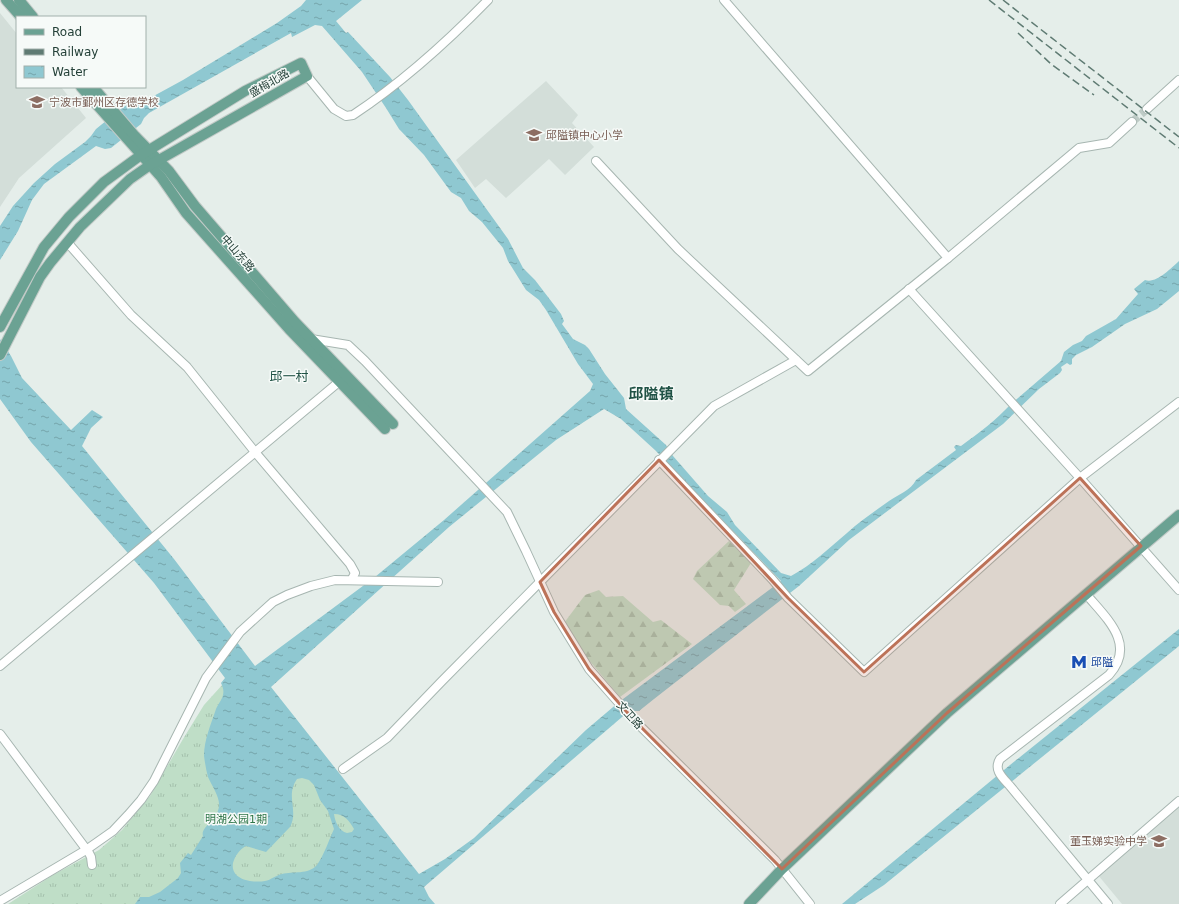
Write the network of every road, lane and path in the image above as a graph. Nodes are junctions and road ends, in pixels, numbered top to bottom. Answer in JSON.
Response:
{"nodes":[{"id":1,"x":6,"y":0,"type":"edge"},
{"id":2,"x":19,"y":0,"type":"edge"},
{"id":3,"x":488,"y":0,"type":"edge"},
{"id":4,"x":724,"y":0,"type":"edge"},
{"id":5,"x":20,"y":16,"type":"edge"},
{"id":6,"x":33,"y":16,"type":"edge"},
{"id":7,"x":307,"y":76,"type":"junction"},
{"id":8,"x":1179,"y":80,"type":"edge"},
{"id":9,"x":82,"y":88,"type":"edge"},
{"id":10,"x":94,"y":88,"type":"edge"},
{"id":11,"x":1147,"y":109,"type":"tunnel mouth"},
{"id":12,"x":110,"y":113,"type":"junction"},
{"id":13,"x":1132,"y":122,"type":"tunnel mouth"},
{"id":14,"x":146,"y":153,"type":"junction"},
{"id":15,"x":596,"y":161,"type":"dead end"},
{"id":16,"x":155,"y":163,"type":"junction"},
{"id":17,"x":67,"y":242,"type":"junction"},
{"id":18,"x":948,"y":258,"type":"junction"},
{"id":19,"x":909,"y":289,"type":"junction"},
{"id":20,"x":0,"y":327,"type":"edge"},
{"id":21,"x":311,"y":339,"type":"junction"},
{"id":22,"x":0,"y":355,"type":"edge"},
{"id":23,"x":796,"y":360,"type":"junction"},
{"id":24,"x":340,"y":381,"type":"junction"},
{"id":25,"x":1179,"y":402,"type":"edge"},
{"id":26,"x":255,"y":452,"type":"junction"},
{"id":27,"x":659,"y":460,"type":"junction"},
{"id":28,"x":1080,"y":478,"type":"junction"},
{"id":29,"x":1179,"y":515,"type":"edge"},
{"id":30,"x":1141,"y":546,"type":"junction"},
{"id":31,"x":352,"y":579,"type":"junction"},
{"id":32,"x":438,"y":582,"type":"dead end"},
{"id":33,"x":1179,"y":590,"type":"edge"},
{"id":34,"x":1086,"y":594,"type":"junction"},
{"id":35,"x":0,"y":666,"type":"edge"},
{"id":36,"x":0,"y":734,"type":"edge"},
{"id":37,"x":343,"y":769,"type":"dead end"},
{"id":38,"x":1179,"y":801,"type":"edge"},
{"id":39,"x":86,"y":850,"type":"junction"},
{"id":40,"x":92,"y":865,"type":"dead end"},
{"id":41,"x":782,"y":869,"type":"junction"},
{"id":42,"x":1088,"y":880,"type":"junction"},
{"id":43,"x":0,"y":901,"type":"edge"},
{"id":44,"x":749,"y":904,"type":"edge"},
{"id":45,"x":810,"y":904,"type":"edge"},
{"id":46,"x":1060,"y":904,"type":"edge"},
{"id":47,"x":1108,"y":904,"type":"edge"}],
"edges":[{"from":1,"to":5,"type":"main road"},
{"from":2,"to":6,"type":"main road"},
{"from":3,"to":7,"type":"street"},
{"from":4,"to":18,"type":"street"},
{"from":7,"to":14,"type":"main road","name":"盛梅北路"},
{"from":7,"to":16,"type":"main road","name":"盛梅北路"},
{"from":8,"to":11,"type":"street"},
{"from":9,"to":12,"type":"main road","name":"中山东路"},
{"from":10,"to":12,"type":"main road","name":"中山东路"},
{"from":12,"to":14,"type":"main road","name":"中山东路"},
{"from":13,"to":18,"type":"street"},
{"from":14,"to":16,"type":"main road","name":"中山东路"},
{"from":14,"to":20,"type":"main road","name":"盛梅北路"},
{"from":15,"to":23,"type":"street"},
{"from":16,"to":17,"type":"main road","name":"盛梅北路"},
{"from":16,"to":21,"type":"main road","name":"中山东路"},
{"from":16,"to":24,"type":"main road","name":"中山东路"},
{"from":17,"to":22,"type":"main road","name":"盛梅北路"},
{"from":17,"to":26,"type":"street"},
{"from":18,"to":19,"type":"street"},
{"from":19,"to":23,"type":"street"},
{"from":19,"to":28,"type":"street"},
{"from":21,"to":24,"type":"main road","name":"中山东路"},
{"from":21,"to":41,"type":"street","name":"文卫路"},
{"from":23,"to":27,"type":"street"},
{"from":24,"to":26,"type":"street"},
{"from":25,"to":28,"type":"street"},
{"from":26,"to":31,"type":"street"},
{"from":26,"to":35,"type":"street"},
{"from":27,"to":28,"type":"street"},
{"from":27,"to":37,"type":"street"},
{"from":28,"to":30,"type":"street"},
{"from":29,"to":30,"type":"main road"},
{"from":30,"to":33,"type":"street"},
{"from":30,"to":34,"type":"main road"},
{"from":31,"to":32,"type":"street"},
{"from":31,"to":39,"type":"street"},
{"from":34,"to":41,"type":"main road"},
{"from":34,"to":42,"type":"street"},
{"from":36,"to":39,"type":"street"},
{"from":38,"to":42,"type":"street"},
{"from":39,"to":40,"type":"street"},
{"from":39,"to":43,"type":"street"},
{"from":41,"to":44,"type":"main road"},
{"from":41,"to":45,"type":"street","name":"文卫路"},
{"from":42,"to":46,"type":"street"},
{"from":42,"to":47,"type":"street"}]}
